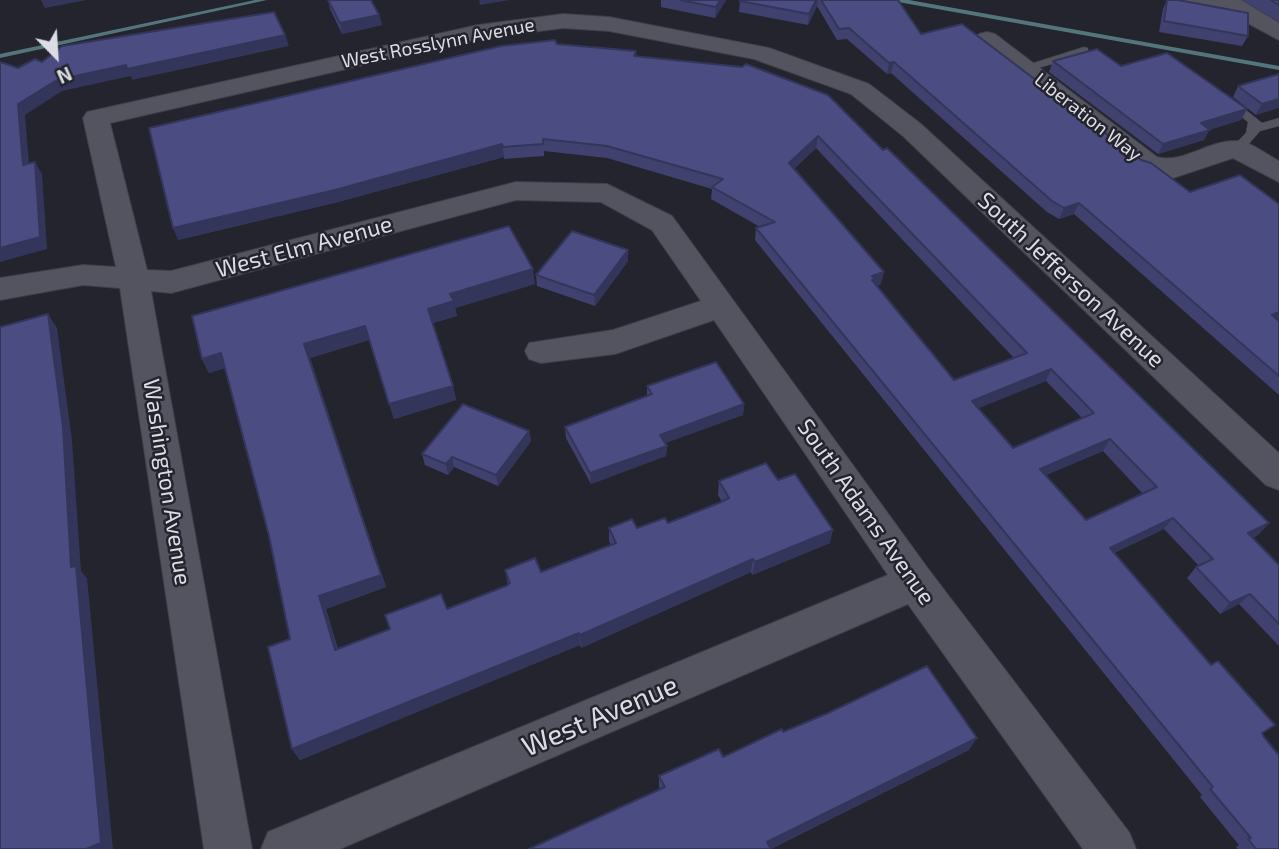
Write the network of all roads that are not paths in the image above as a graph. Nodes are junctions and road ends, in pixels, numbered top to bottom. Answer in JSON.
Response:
{"nodes":[{"id":1,"x":1190,"y":0,"type":"edge"},
{"id":2,"x":1232,"y":4,"type":"edge"},
{"id":3,"x":1279,"y":33,"type":"edge"},
{"id":4,"x":987,"y":39,"type":"edge"},
{"id":5,"x":1084,"y":51,"type":"edge"},
{"id":6,"x":1024,"y":68,"type":"junction"},
{"id":7,"x":1210,"y":87,"type":"edge"},
{"id":8,"x":860,"y":89,"type":"joint"},
{"id":9,"x":96,"y":118,"type":"joint"},
{"id":10,"x":1279,"y":122,"type":"edge"},
{"id":11,"x":1256,"y":128,"type":"junction"},
{"id":12,"x":1237,"y":149,"type":"junction"},
{"id":13,"x":1279,"y":173,"type":"edge"},
{"id":14,"x":607,"y":193,"type":"joint"},
{"id":15,"x":134,"y":279,"type":"junction"},
{"id":16,"x":0,"y":289,"type":"edge"},
{"id":17,"x":721,"y":306,"type":"junction"},
{"id":18,"x":541,"y":351,"type":"dead end"},
{"id":19,"x":1279,"y":475,"type":"edge"},
{"id":20,"x":915,"y":582,"type":"junction"},
{"id":21,"x":228,"y":849,"type":"edge"},
{"id":22,"x":285,"y":849,"type":"edge"},
{"id":23,"x":1112,"y":849,"type":"edge"}],
"edges":[{"from":1,"to":2,"type":"street"},
{"from":2,"to":3,"type":"street"},
{"from":4,"to":6,"type":"street","name":"Liberation Way"},
{"from":5,"to":6,"type":"lane"},
{"from":6,"to":12,"type":"street","name":"Liberation Way"},
{"from":7,"to":11,"type":"lane"},
{"from":8,"to":9,"type":"street","name":"West Rosslynn Avenue"},
{"from":8,"to":19,"type":"street","name":"South Jefferson Avenue"},
{"from":9,"to":15,"type":"street","name":"Washington Avenue"},
{"from":10,"to":11,"type":"lane"},
{"from":11,"to":12,"type":"lane"},
{"from":12,"to":13,"type":"street"},
{"from":14,"to":15,"type":"street","name":"West Elm Avenue"},
{"from":14,"to":17,"type":"street","name":"South Adams Avenue"},
{"from":15,"to":16,"type":"street","name":"West Elm Avenue"},
{"from":15,"to":21,"type":"street","name":"Washington Avenue"},
{"from":17,"to":18,"type":"street"},
{"from":17,"to":20,"type":"street","name":"South Adams Avenue"},
{"from":20,"to":22,"type":"street","name":"West Avenue"},
{"from":20,"to":23,"type":"street","name":"South Adams Avenue"}]}
